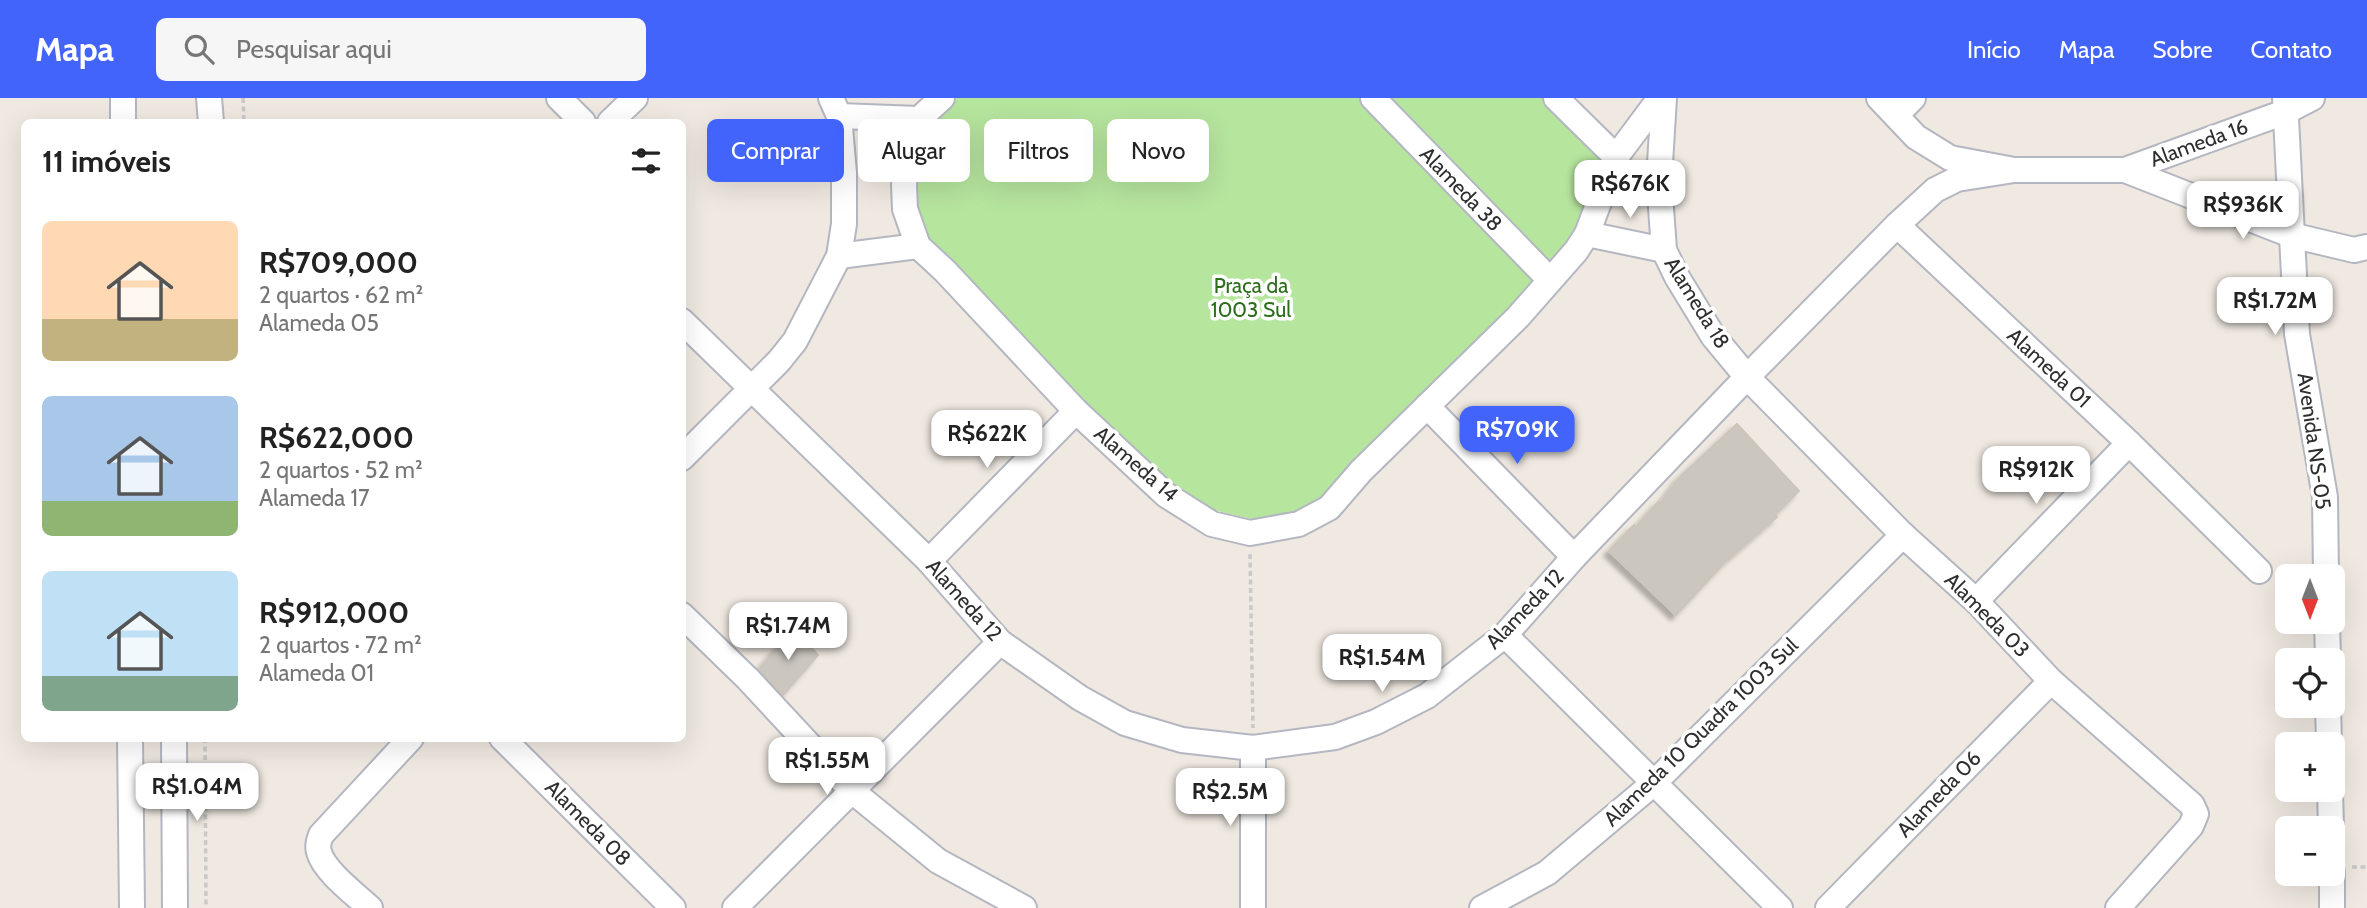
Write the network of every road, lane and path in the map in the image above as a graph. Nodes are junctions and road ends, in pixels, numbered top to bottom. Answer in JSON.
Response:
{"nodes":[{"id":1,"x":123,"y":98,"type":"edge"},
{"id":2,"x":209,"y":98,"type":"edge"},
{"id":3,"x":243,"y":98,"type":"edge"},
{"id":4,"x":559,"y":98,"type":"edge"},
{"id":5,"x":635,"y":98,"type":"edge"},
{"id":6,"x":942,"y":98,"type":"edge"},
{"id":7,"x":1373,"y":98,"type":"edge"},
{"id":8,"x":1556,"y":98,"type":"edge"},
{"id":9,"x":1662,"y":98,"type":"edge"},
{"id":10,"x":2312,"y":98,"type":"edge"},
{"id":11,"x":1896,"y":103,"type":"edge"},
{"id":12,"x":2285,"y":105,"type":"edge"},
{"id":13,"x":835,"y":107,"type":"edge"},
{"id":14,"x":123,"y":119,"type":"edge"},
{"id":15,"x":211,"y":119,"type":"edge"},
{"id":16,"x":244,"y":119,"type":"edge"},
{"id":17,"x":580,"y":119,"type":"edge"},
{"id":18,"x":613,"y":119,"type":"edge"},
{"id":19,"x":919,"y":119,"type":"joint"},
{"id":20,"x":1616,"y":157,"type":"junction"},
{"id":21,"x":2014,"y":170,"type":"junction"},
{"id":22,"x":2125,"y":170,"type":"junction"},
{"id":23,"x":904,"y":182,"type":"edge"},
{"id":24,"x":1897,"y":225,"type":"junction"},
{"id":25,"x":1587,"y":234,"type":"junction"},
{"id":26,"x":2291,"y":235,"type":"junction"},
{"id":27,"x":918,"y":246,"type":"junction"},
{"id":28,"x":2367,"y":247,"type":"edge"},
{"id":29,"x":1664,"y":250,"type":"junction"},
{"id":30,"x":839,"y":256,"type":"junction"},
{"id":31,"x":1550,"y":280,"type":"junction"},
{"id":32,"x":686,"y":325,"type":"edge"},
{"id":33,"x":1747,"y":377,"type":"junction"},
{"id":34,"x":751,"y":388,"type":"junction"},
{"id":35,"x":1427,"y":406,"type":"junction"},
{"id":36,"x":1076,"y":411,"type":"junction"},
{"id":37,"x":2129,"y":443,"type":"junction"},
{"id":38,"x":686,"y":454,"type":"edge"},
{"id":39,"x":1250,"y":533,"type":"junction"},
{"id":40,"x":1903,"y":535,"type":"junction"},
{"id":41,"x":1574,"y":557,"type":"junction"},
{"id":42,"x":929,"y":561,"type":"junction"},
{"id":43,"x":2326,"y":564,"type":"edge"},
{"id":44,"x":2259,"y":571,"type":"dead end"},
{"id":45,"x":1976,"y":601,"type":"junction"},
{"id":46,"x":686,"y":619,"type":"edge"},
{"id":47,"x":1505,"y":635,"type":"junction"},
{"id":48,"x":1000,"y":642,"type":"junction"},
{"id":49,"x":2051,"y":681,"type":"junction"},
{"id":50,"x":130,"y":742,"type":"edge"},
{"id":51,"x":174,"y":742,"type":"edge"},
{"id":52,"x":205,"y":742,"type":"edge"},
{"id":53,"x":407,"y":742,"type":"edge"},
{"id":54,"x":506,"y":742,"type":"edge"},
{"id":55,"x":1253,"y":748,"type":"junction"},
{"id":56,"x":1655,"y":782,"type":"junction"},
{"id":57,"x":852,"y":791,"type":"junction"},
{"id":58,"x":2332,"y":886,"type":"edge"},
{"id":59,"x":132,"y":908,"type":"edge"},
{"id":60,"x":175,"y":908,"type":"edge"},
{"id":61,"x":206,"y":908,"type":"edge"},
{"id":62,"x":370,"y":908,"type":"edge"},
{"id":63,"x":673,"y":908,"type":"edge"},
{"id":64,"x":735,"y":908,"type":"edge"},
{"id":65,"x":1024,"y":908,"type":"edge"},
{"id":66,"x":1253,"y":908,"type":"edge"},
{"id":67,"x":1482,"y":908,"type":"edge"},
{"id":68,"x":1780,"y":908,"type":"edge"},
{"id":69,"x":1828,"y":908,"type":"edge"},
{"id":70,"x":2118,"y":908,"type":"edge"},
{"id":71,"x":2332,"y":908,"type":"edge"}],
"edges":[{"from":1,"to":14,"type":"street"},
{"from":2,"to":15,"type":"street"},
{"from":3,"to":16,"type":"path"},
{"from":4,"to":17,"type":"street"},
{"from":5,"to":18,"type":"street"},
{"from":6,"to":19,"type":"street"},
{"from":7,"to":31,"type":"street","name":"Alameda 38"},
{"from":8,"to":20,"type":"street"},
{"from":9,"to":20,"type":"street","name":"Alameda 14"},
{"from":9,"to":29,"type":"street","name":"Alameda 18"},
{"from":10,"to":12,"type":"street","name":"Alameda 16"},
{"from":11,"to":21,"type":"street"},
{"from":12,"to":22,"type":"street","name":"Alameda 16"},
{"from":12,"to":26,"type":"street","name":"Avenida NS-05"},
{"from":13,"to":19,"type":"street"},
{"from":13,"to":30,"type":"street"},
{"from":20,"to":25,"type":"street","name":"Alameda 14"},
{"from":21,"to":22,"type":"street","name":"Alameda 16"},
{"from":21,"to":24,"type":"street","name":"Alameda 12"},
{"from":22,"to":26,"type":"street","name":"Alameda 16"},
{"from":23,"to":27,"type":"street","name":"Alameda 14"},
{"from":24,"to":33,"type":"street","name":"Alameda 12"},
{"from":24,"to":37,"type":"street","name":"Alameda 01"},
{"from":25,"to":29,"type":"street"},
{"from":25,"to":31,"type":"street","name":"Alameda 14"},
{"from":26,"to":28,"type":"street","name":"Alameda 16"},
{"from":26,"to":43,"type":"street","name":"Avenida NS-05"},
{"from":27,"to":30,"type":"street"},
{"from":27,"to":36,"type":"street","name":"Alameda 14"},
{"from":29,"to":33,"type":"street","name":"Alameda 18"},
{"from":30,"to":34,"type":"street"},
{"from":31,"to":35,"type":"street","name":"Alameda 14"},
{"from":32,"to":34,"type":"street","name":"Alameda 12"},
{"from":33,"to":40,"type":"street","name":"Alameda 03"},
{"from":33,"to":41,"type":"street","name":"Alameda 12"},
{"from":34,"to":38,"type":"street"},
{"from":34,"to":42,"type":"street","name":"Alameda 12"},
{"from":35,"to":39,"type":"street","name":"Alameda 14"},
{"from":35,"to":41,"type":"street"},
{"from":36,"to":39,"type":"street","name":"Alameda 14"},
{"from":36,"to":42,"type":"street"},
{"from":37,"to":44,"type":"street","name":"Alameda 01"},
{"from":37,"to":45,"type":"street"},
{"from":39,"to":55,"type":"path"},
{"from":40,"to":45,"type":"street","name":"Alameda 03"},
{"from":40,"to":56,"type":"street","name":"Alameda 10 Quadra 1003 Sul"},
{"from":41,"to":47,"type":"street","name":"Alameda 12"},
{"from":42,"to":48,"type":"street","name":"Alameda 12"},
{"from":45,"to":49,"type":"street","name":"Alameda 03"},
{"from":46,"to":57,"type":"street"},
{"from":47,"to":55,"type":"street","name":"Alameda 12"},
{"from":47,"to":56,"type":"street"},
{"from":48,"to":55,"type":"street","name":"Alameda 12"},
{"from":48,"to":57,"type":"street"},
{"from":49,"to":69,"type":"street","name":"Alameda 06"},
{"from":49,"to":70,"type":"street","name":"Alameda 03"},
{"from":50,"to":59,"type":"street"},
{"from":51,"to":60,"type":"street"},
{"from":52,"to":61,"type":"path"},
{"from":53,"to":62,"type":"street"},
{"from":54,"to":63,"type":"street","name":"Alameda 08"},
{"from":55,"to":66,"type":"street"},
{"from":56,"to":67,"type":"street","name":"Alameda 10 Quadra 1003 Sul"},
{"from":56,"to":68,"type":"street"},
{"from":57,"to":64,"type":"street"},
{"from":57,"to":65,"type":"street"},
{"from":58,"to":71,"type":"street"}]}
